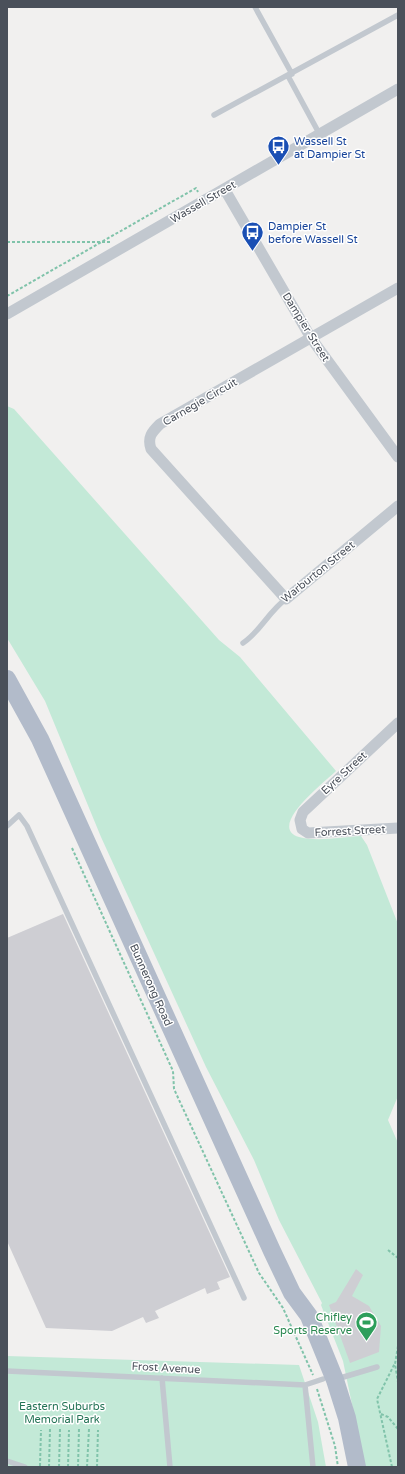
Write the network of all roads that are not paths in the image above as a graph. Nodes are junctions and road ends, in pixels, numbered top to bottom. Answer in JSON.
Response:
{"nodes":[{"id":1,"x":255,"y":7,"type":"edge"},
{"id":2,"x":398,"y":15,"type":"edge"},
{"id":3,"x":290,"y":75,"type":"junction"},
{"id":4,"x":398,"y":89,"type":"edge"},
{"id":5,"x":214,"y":115,"type":"dead end"},
{"id":6,"x":320,"y":134,"type":"junction"},
{"id":7,"x":225,"y":190,"type":"junction"},
{"id":8,"x":398,"y":288,"type":"edge"},
{"id":9,"x":7,"y":314,"type":"edge"},
{"id":10,"x":311,"y":338,"type":"junction"},
{"id":11,"x":398,"y":458,"type":"edge"},
{"id":12,"x":398,"y":506,"type":"edge"},
{"id":13,"x":286,"y":599,"type":"junction"},
{"id":14,"x":243,"y":642,"type":"dead end"},
{"id":15,"x":7,"y":679,"type":"edge"},
{"id":16,"x":398,"y":723,"type":"edge"},
{"id":17,"x":7,"y":826,"type":"edge"},
{"id":18,"x":398,"y":828,"type":"edge"},
{"id":19,"x":302,"y":829,"type":"joint"},
{"id":20,"x":244,"y":1298,"type":"dead end"},
{"id":21,"x":376,"y":1367,"type":"dead end"},
{"id":22,"x":7,"y":1371,"type":"edge"},
{"id":23,"x":162,"y":1378,"type":"junction"},
{"id":24,"x":326,"y":1380,"type":"junction"},
{"id":25,"x":305,"y":1385,"type":"junction"},
{"id":26,"x":7,"y":1461,"type":"edge"},
{"id":27,"x":25,"y":1467,"type":"edge"},
{"id":28,"x":170,"y":1467,"type":"edge"},
{"id":29,"x":313,"y":1467,"type":"edge"},
{"id":30,"x":347,"y":1467,"type":"edge"},
{"id":31,"x":357,"y":1467,"type":"edge"}],
"edges":[{"from":1,"to":3,"type":"lane"},
{"from":2,"to":3,"type":"lane"},
{"from":3,"to":5,"type":"lane"},
{"from":3,"to":6,"type":"lane"},
{"from":4,"to":6,"type":"street","name":"Wassell Street"},
{"from":6,"to":7,"type":"street","name":"Wassell Street"},
{"from":7,"to":9,"type":"street","name":"Wassell Street"},
{"from":7,"to":10,"type":"street","name":"Dampier Street"},
{"from":8,"to":10,"type":"street","name":"Carnegie Circuit"},
{"from":10,"to":11,"type":"street","name":"Dampier Street"},
{"from":10,"to":13,"type":"street","name":"Carnegie Circuit"},
{"from":12,"to":13,"type":"street","name":"Warburton Street"},
{"from":13,"to":14,"type":"lane","name":"Warburton Street"},
{"from":15,"to":24,"type":"main road","name":"Bunnerong Road"},
{"from":16,"to":19,"type":"street","name":"Eyre Street"},
{"from":17,"to":20,"type":"lane"},
{"from":18,"to":19,"type":"street","name":"Forrest Street"},
{"from":21,"to":24,"type":"lane","name":"Frost Avenue"},
{"from":22,"to":23,"type":"lane","name":"Frost Avenue"},
{"from":23,"to":25,"type":"lane","name":"Frost Avenue"},
{"from":23,"to":28,"type":"lane"},
{"from":24,"to":25,"type":"lane","name":"Frost Avenue"},
{"from":24,"to":30,"type":"main road","name":"Bunnerong Road"},
{"from":24,"to":31,"type":"main road","name":"Bunnerong Road"},
{"from":25,"to":29,"type":"lane"},
{"from":26,"to":27,"type":"lane"}]}
